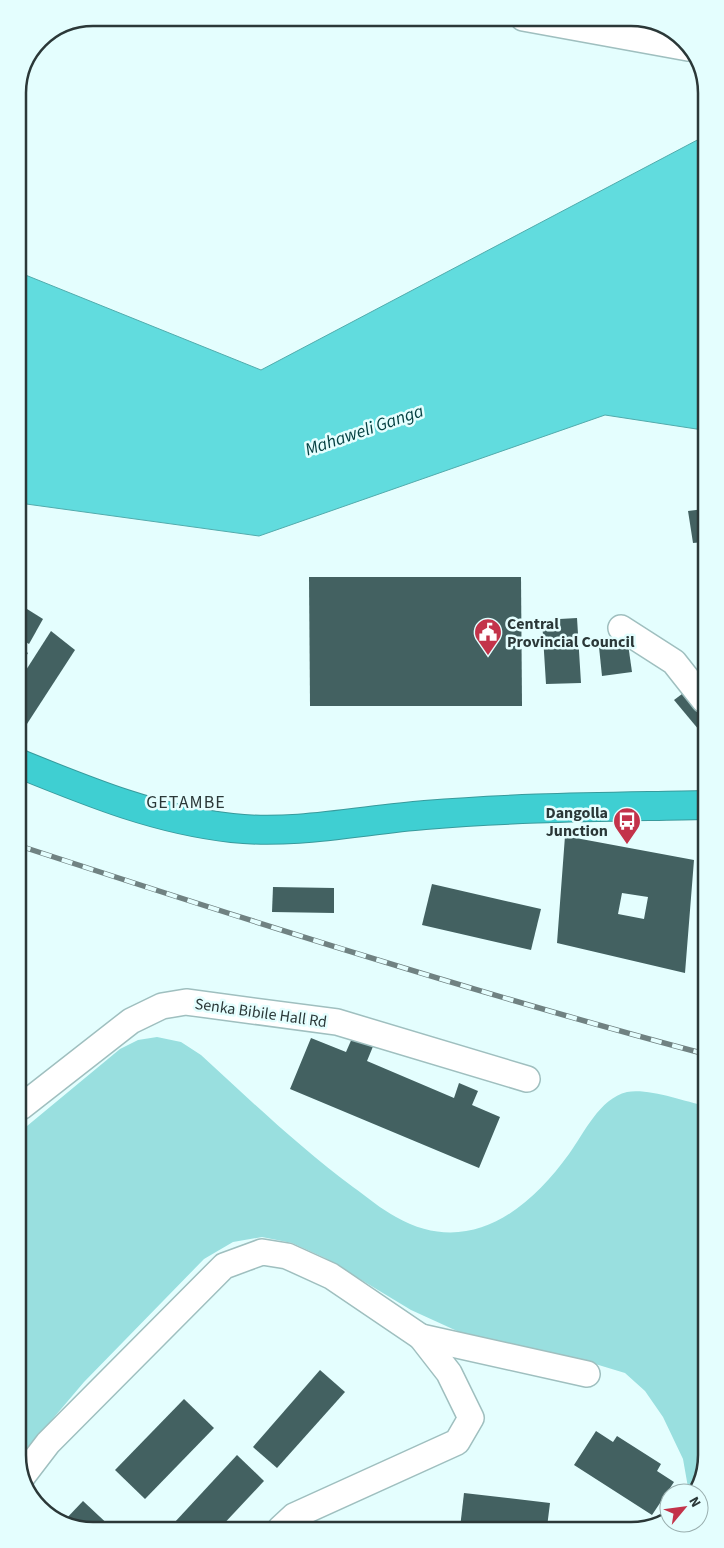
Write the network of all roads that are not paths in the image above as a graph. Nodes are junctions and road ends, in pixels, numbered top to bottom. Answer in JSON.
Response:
{"nodes":[{"id":1,"x":567,"y":26,"type":"edge"},
{"id":2,"x":678,"y":46,"type":"edge"},
{"id":3,"x":621,"y":628,"type":"dead end"},
{"id":4,"x":698,"y":692,"type":"edge"},
{"id":5,"x":26,"y":766,"type":"edge"},
{"id":6,"x":698,"y":805,"type":"edge"},
{"id":7,"x":527,"y":1079,"type":"dead end"},
{"id":8,"x":26,"y":1102,"type":"edge"},
{"id":9,"x":421,"y":1337,"type":"junction"},
{"id":10,"x":587,"y":1374,"type":"dead end"},
{"id":11,"x":28,"y":1469,"type":"edge"},
{"id":12,"x":288,"y":1522,"type":"edge"}],
"edges":[{"from":1,"to":2,"type":"lane"},
{"from":3,"to":4,"type":"lane"},
{"from":5,"to":6,"type":"highway"},
{"from":7,"to":8,"type":"lane","name":"Senka Bibile Hall Rd"},
{"from":9,"to":10,"type":"lane"},
{"from":9,"to":11,"type":"lane"},
{"from":9,"to":12,"type":"lane"}]}
